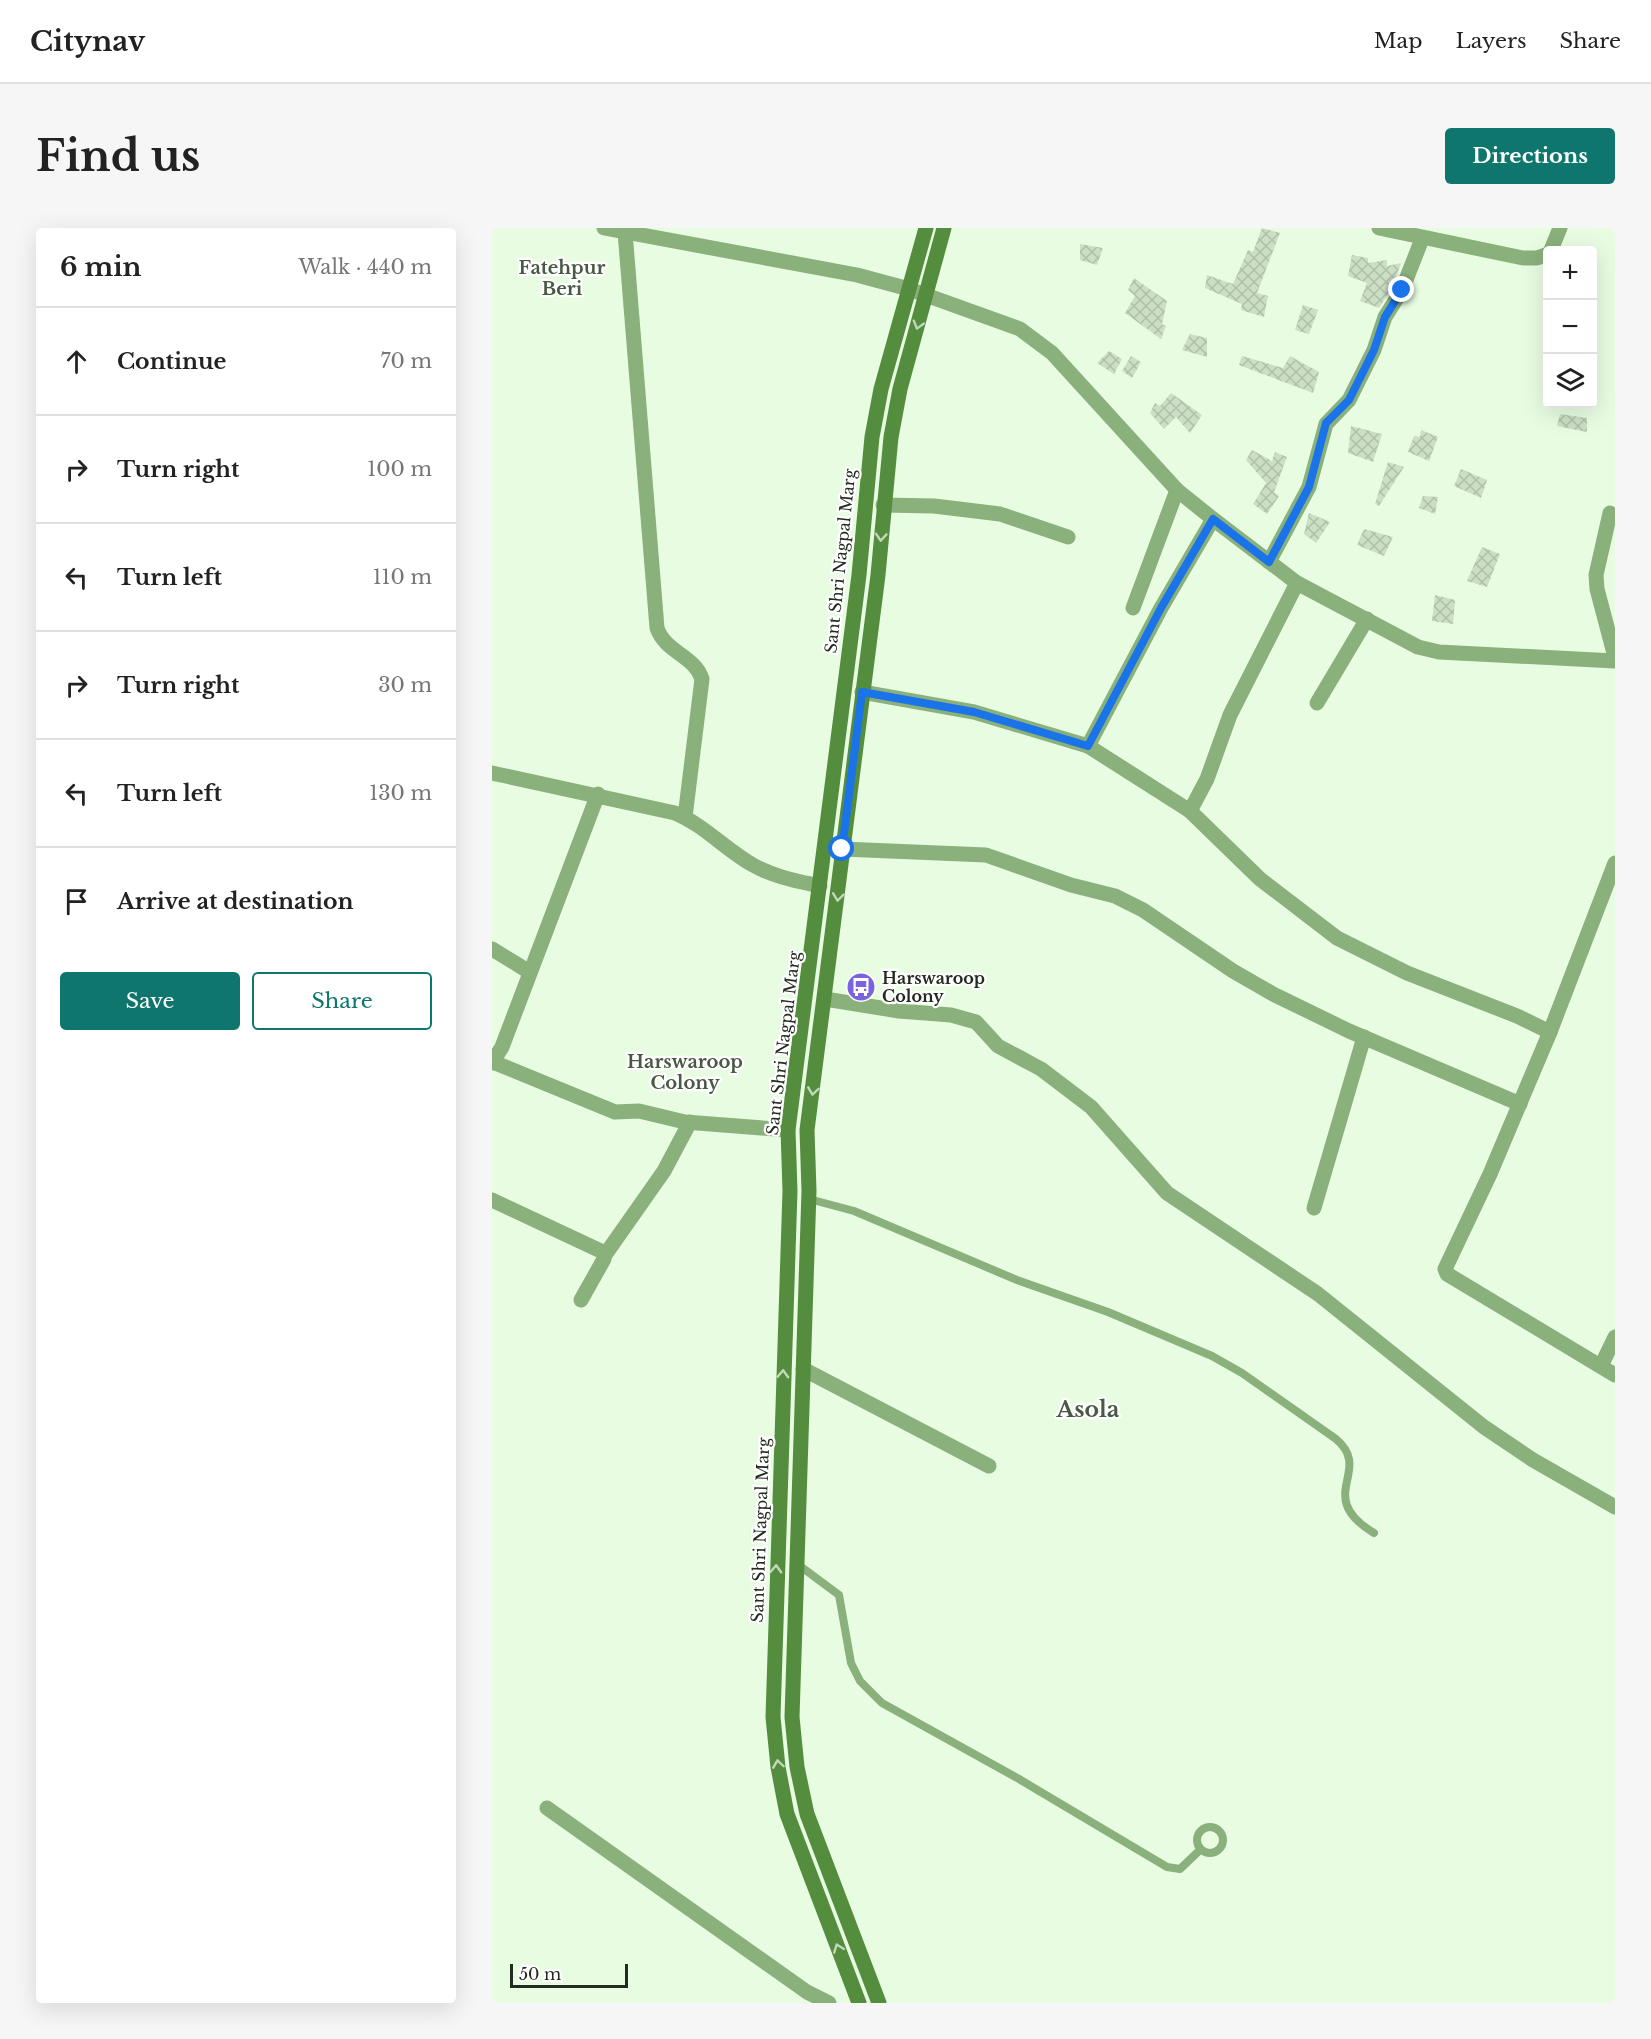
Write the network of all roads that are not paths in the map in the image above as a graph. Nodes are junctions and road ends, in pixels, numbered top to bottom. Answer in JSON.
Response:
{"nodes":[{"id":1,"x":604,"y":228,"type":"edge"},
{"id":2,"x":926,"y":228,"type":"edge"},
{"id":3,"x":944,"y":228,"type":"edge"},
{"id":4,"x":1379,"y":228,"type":"edge"},
{"id":5,"x":1560,"y":228,"type":"edge"},
{"id":6,"x":625,"y":232,"type":"junction"},
{"id":7,"x":1422,"y":239,"type":"junction"},
{"id":8,"x":1553,"y":246,"type":"edge"},
{"id":9,"x":1543,"y":256,"type":"edge"},
{"id":10,"x":909,"y":289,"type":"junction"},
{"id":11,"x":927,"y":295,"type":"junction"},
{"id":12,"x":1177,"y":490,"type":"junction"},
{"id":13,"x":883,"y":505,"type":"junction"},
{"id":14,"x":1610,"y":513,"type":"dead end"},
{"id":15,"x":1213,"y":519,"type":"junction"},
{"id":16,"x":1068,"y":537,"type":"dead end"},
{"id":17,"x":1269,"y":562,"type":"junction"},
{"id":18,"x":1298,"y":583,"type":"junction"},
{"id":19,"x":1133,"y":608,"type":"dead end"},
{"id":20,"x":1367,"y":619,"type":"junction"},
{"id":21,"x":1615,"y":659,"type":"edge"},
{"id":22,"x":862,"y":692,"type":"junction"},
{"id":23,"x":1317,"y":703,"type":"dead end"},
{"id":24,"x":1088,"y":746,"type":"junction"},
{"id":25,"x":492,"y":773,"type":"edge"},
{"id":26,"x":598,"y":794,"type":"junction"},
{"id":27,"x":1190,"y":811,"type":"junction"},
{"id":28,"x":685,"y":817,"type":"junction"},
{"id":29,"x":842,"y":849,"type":"junction"},
{"id":30,"x":1615,"y":863,"type":"edge"},
{"id":31,"x":820,"y":886,"type":"junction"},
{"id":32,"x":492,"y":949,"type":"edge"},
{"id":33,"x":528,"y":971,"type":"junction"},
{"id":34,"x":825,"y":999,"type":"junction"},
{"id":35,"x":1550,"y":1032,"type":"junction"},
{"id":36,"x":1364,"y":1037,"type":"junction"},
{"id":37,"x":492,"y":1063,"type":"edge"},
{"id":38,"x":1520,"y":1104,"type":"junction"},
{"id":39,"x":690,"y":1122,"type":"junction"},
{"id":40,"x":788,"y":1130,"type":"junction"},
{"id":41,"x":809,"y":1199,"type":"junction"},
{"id":42,"x":492,"y":1200,"type":"edge"},
{"id":43,"x":1314,"y":1208,"type":"dead end"},
{"id":44,"x":605,"y":1255,"type":"junction"},
{"id":45,"x":581,"y":1300,"type":"dead end"},
{"id":46,"x":1615,"y":1337,"type":"edge"},
{"id":47,"x":1601,"y":1366,"type":"junction"},
{"id":48,"x":803,"y":1369,"type":"junction"},
{"id":49,"x":1615,"y":1375,"type":"edge"},
{"id":50,"x":989,"y":1466,"type":"dead end"},
{"id":51,"x":1615,"y":1507,"type":"edge"},
{"id":52,"x":1374,"y":1533,"type":"dead end"},
{"id":53,"x":796,"y":1563,"type":"junction"},
{"id":54,"x":547,"y":1808,"type":"dead end"},
{"id":55,"x":1200,"y":1850,"type":"dead end"},
{"id":56,"x":829,"y":2003,"type":"edge"},
{"id":57,"x":859,"y":2003,"type":"edge"},
{"id":58,"x":879,"y":2003,"type":"edge"}],
"edges":[{"from":1,"to":6,"type":"street"},
{"from":2,"to":10,"type":"main road","name":"Sant Shri Nagpal Marg"},
{"from":3,"to":11,"type":"main road"},
{"from":4,"to":7,"type":"street"},
{"from":5,"to":8,"type":"street"},
{"from":6,"to":10,"type":"street"},
{"from":6,"to":28,"type":"street"},
{"from":7,"to":9,"type":"street"},
{"from":7,"to":17,"type":"street"},
{"from":10,"to":11,"type":"street"},
{"from":10,"to":31,"type":"main road","name":"Sant Shri Nagpal Marg"},
{"from":11,"to":12,"type":"street"},
{"from":11,"to":13,"type":"main road","one_way":true},
{"from":12,"to":15,"type":"street"},
{"from":12,"to":19,"type":"street"},
{"from":13,"to":16,"type":"street"},
{"from":13,"to":22,"type":"main road","one_way":true},
{"from":14,"to":21,"type":"street"},
{"from":15,"to":17,"type":"street"},
{"from":15,"to":24,"type":"street"},
{"from":17,"to":18,"type":"street"},
{"from":18,"to":20,"type":"street"},
{"from":18,"to":27,"type":"street"},
{"from":20,"to":21,"type":"street"},
{"from":20,"to":23,"type":"street"},
{"from":22,"to":24,"type":"street"},
{"from":22,"to":29,"type":"main road"},
{"from":24,"to":27,"type":"street"},
{"from":25,"to":26,"type":"street"},
{"from":26,"to":28,"type":"street"},
{"from":26,"to":33,"type":"street"},
{"from":27,"to":35,"type":"street"},
{"from":28,"to":31,"type":"street"},
{"from":29,"to":34,"type":"main road","one_way":true},
{"from":29,"to":36,"type":"street"},
{"from":30,"to":35,"type":"street"},
{"from":31,"to":40,"type":"main road","name":"Sant Shri Nagpal Marg"},
{"from":32,"to":33,"type":"street"},
{"from":33,"to":37,"type":"street"},
{"from":34,"to":41,"type":"main road","one_way":true},
{"from":34,"to":51,"type":"street"},
{"from":35,"to":38,"type":"street"},
{"from":36,"to":38,"type":"street"},
{"from":36,"to":43,"type":"street"},
{"from":37,"to":39,"type":"street"},
{"from":38,"to":47,"type":"street"},
{"from":39,"to":40,"type":"street"},
{"from":39,"to":44,"type":"street"},
{"from":57,"to":40,"type":"main road","name":"Sant Shri Nagpal Marg","one_way":true},
{"from":41,"to":48,"type":"main road"},
{"from":41,"to":52,"type":"lane"},
{"from":42,"to":44,"type":"street"},
{"from":44,"to":45,"type":"street"},
{"from":46,"to":47,"type":"street"},
{"from":47,"to":49,"type":"street"},
{"from":48,"to":50,"type":"street"},
{"from":48,"to":53,"type":"main road"},
{"from":53,"to":55,"type":"lane"},
{"from":53,"to":58,"type":"main road"},
{"from":54,"to":56,"type":"street"}]}
